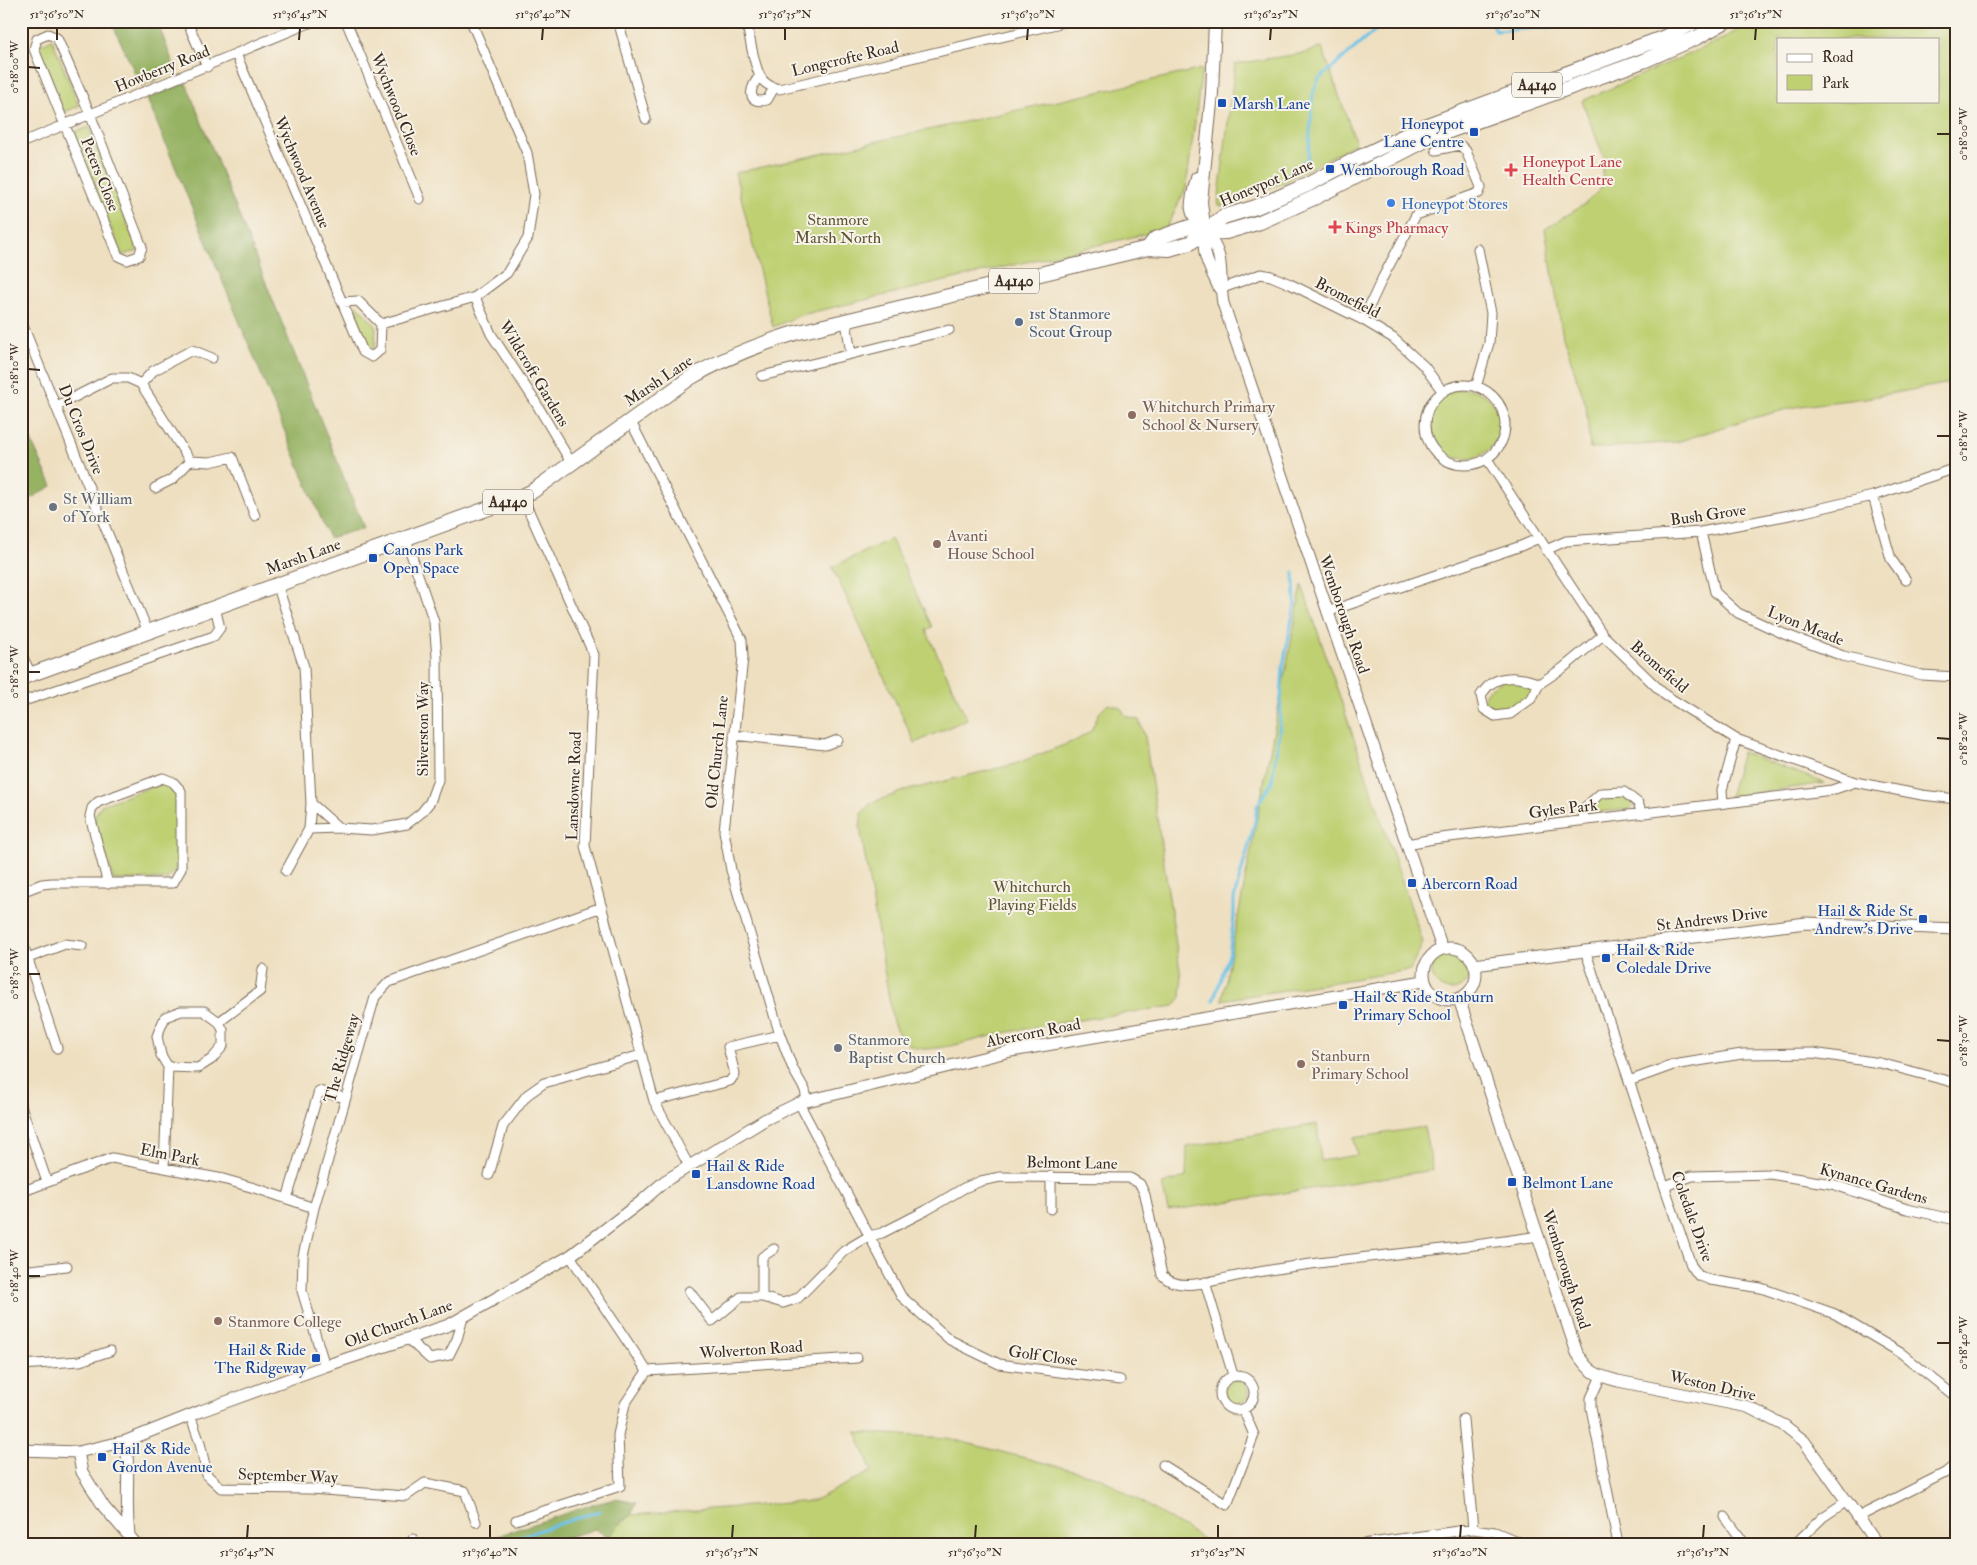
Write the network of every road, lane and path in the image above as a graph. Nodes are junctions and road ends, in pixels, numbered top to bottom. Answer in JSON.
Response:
{"nodes":[{"id":1,"x":187,"y":21,"type":"edge"},
{"id":2,"x":314,"y":21,"type":"edge"},
{"id":3,"x":346,"y":21,"type":"edge"},
{"id":4,"x":471,"y":21,"type":"edge"},
{"id":5,"x":618,"y":21,"type":"edge"},
{"id":6,"x":746,"y":21,"type":"edge"},
{"id":7,"x":1069,"y":21,"type":"edge"},
{"id":8,"x":1214,"y":21,"type":"edge"},
{"id":9,"x":1726,"y":21,"type":"edge"},
{"id":10,"x":1692,"y":22,"type":"edge"},
{"id":11,"x":1045,"y":24,"type":"edge"},
{"id":12,"x":1698,"y":37,"type":"junction"},
{"id":13,"x":236,"y":54,"type":"junction"},
{"id":14,"x":208,"y":67,"type":"junction"},
{"id":15,"x":760,"y":76,"type":"junction"},
{"id":16,"x":774,"y":88,"type":"junction"},
{"id":17,"x":90,"y":114,"type":"junction"},
{"id":18,"x":646,"y":119,"type":"dead end"},
{"id":19,"x":64,"y":124,"type":"junction"},
{"id":20,"x":21,"y":143,"type":"edge"},
{"id":21,"x":1436,"y":150,"type":"dead end"},
{"id":22,"x":420,"y":199,"type":"dead end"},
{"id":23,"x":1206,"y":233,"type":"junction"},
{"id":24,"x":1478,"y":249,"type":"dead end"},
{"id":25,"x":1220,"y":289,"type":"junction"},
{"id":26,"x":475,"y":297,"type":"junction"},
{"id":27,"x":342,"y":302,"type":"junction"},
{"id":28,"x":1363,"y":320,"type":"junction"},
{"id":29,"x":21,"y":321,"type":"edge"},
{"id":30,"x":846,"y":321,"type":"junction"},
{"id":31,"x":382,"y":324,"type":"junction"},
{"id":32,"x":949,"y":330,"type":"dead end"},
{"id":33,"x":23,"y":332,"type":"edge"},
{"id":34,"x":851,"y":354,"type":"junction"},
{"id":35,"x":212,"y":358,"type":"dead end"},
{"id":36,"x":762,"y":376,"type":"dead end"},
{"id":37,"x":141,"y":384,"type":"junction"},
{"id":38,"x":1476,"y":387,"type":"junction"},
{"id":39,"x":1443,"y":392,"type":"junction"},
{"id":40,"x":57,"y":406,"type":"junction"},
{"id":41,"x":630,"y":420,"type":"junction"},
{"id":42,"x":1487,"y":459,"type":"junction"},
{"id":43,"x":190,"y":461,"type":"junction"},
{"id":44,"x":572,"y":464,"type":"junction"},
{"id":45,"x":1956,"y":468,"type":"edge"},
{"id":46,"x":155,"y":488,"type":"dead end"},
{"id":47,"x":522,"y":496,"type":"junction"},
{"id":48,"x":1873,"y":496,"type":"junction"},
{"id":49,"x":255,"y":516,"type":"dead end"},
{"id":50,"x":1701,"y":532,"type":"junction"},
{"id":51,"x":1539,"y":538,"type":"junction"},
{"id":52,"x":406,"y":539,"type":"junction"},
{"id":53,"x":1546,"y":550,"type":"junction"},
{"id":54,"x":1906,"y":580,"type":"dead end"},
{"id":55,"x":277,"y":584,"type":"junction"},
{"id":56,"x":215,"y":607,"type":"junction"},
{"id":57,"x":1327,"y":612,"type":"junction"},
{"id":58,"x":148,"y":632,"type":"junction"},
{"id":59,"x":1603,"y":635,"type":"junction"},
{"id":60,"x":21,"y":654,"type":"edge"},
{"id":61,"x":26,"y":676,"type":"edge"},
{"id":62,"x":1956,"y":677,"type":"edge"},
{"id":63,"x":1539,"y":684,"type":"junction"},
{"id":64,"x":21,"y":702,"type":"edge"},
{"id":65,"x":734,"y":735,"type":"junction"},
{"id":66,"x":1736,"y":739,"type":"junction"},
{"id":67,"x":838,"y":740,"type":"dead end"},
{"id":68,"x":1855,"y":782,"type":"junction"},
{"id":69,"x":1956,"y":799,"type":"edge"},
{"id":70,"x":311,"y":803,"type":"junction"},
{"id":71,"x":1723,"y":803,"type":"junction"},
{"id":72,"x":1642,"y":814,"type":"junction"},
{"id":73,"x":1583,"y":821,"type":"junction"},
{"id":74,"x":339,"y":828,"type":"junction"},
{"id":75,"x":310,"y":829,"type":"junction"},
{"id":76,"x":1407,"y":844,"type":"junction"},
{"id":77,"x":286,"y":871,"type":"dead end"},
{"id":78,"x":108,"y":884,"type":"junction"},
{"id":79,"x":21,"y":892,"type":"edge"},
{"id":80,"x":602,"y":907,"type":"junction"},
{"id":81,"x":1956,"y":929,"type":"edge"},
{"id":82,"x":21,"y":938,"type":"edge"},
{"id":83,"x":82,"y":946,"type":"dead end"},
{"id":84,"x":1442,"y":948,"type":"junction"},
{"id":85,"x":1585,"y":950,"type":"junction"},
{"id":86,"x":28,"y":958,"type":"junction"},
{"id":87,"x":1474,"y":965,"type":"junction"},
{"id":88,"x":263,"y":970,"type":"dead end"},
{"id":89,"x":1424,"y":981,"type":"junction"},
{"id":90,"x":1460,"y":999,"type":"junction"},
{"id":91,"x":219,"y":1022,"type":"junction"},
{"id":92,"x":780,"y":1035,"type":"junction"},
{"id":93,"x":57,"y":1048,"type":"dead end"},
{"id":94,"x":641,"y":1055,"type":"junction"},
{"id":95,"x":168,"y":1067,"type":"junction"},
{"id":96,"x":1629,"y":1081,"type":"junction"},
{"id":97,"x":1956,"y":1083,"type":"edge"},
{"id":98,"x":346,"y":1098,"type":"junction"},
{"id":99,"x":654,"y":1101,"type":"junction"},
{"id":100,"x":803,"y":1102,"type":"junction"},
{"id":101,"x":21,"y":1106,"type":"edge"},
{"id":102,"x":689,"y":1166,"type":"junction"},
{"id":103,"x":164,"y":1168,"type":"junction"},
{"id":104,"x":489,"y":1175,"type":"dead end"},
{"id":105,"x":1050,"y":1176,"type":"junction"},
{"id":106,"x":47,"y":1182,"type":"junction"},
{"id":107,"x":1665,"y":1186,"type":"junction"},
{"id":108,"x":21,"y":1192,"type":"edge"},
{"id":109,"x":287,"y":1199,"type":"junction"},
{"id":110,"x":314,"y":1208,"type":"junction"},
{"id":111,"x":1051,"y":1209,"type":"dead end"},
{"id":112,"x":1956,"y":1220,"type":"edge"},
{"id":113,"x":869,"y":1236,"type":"junction"},
{"id":114,"x":1539,"y":1236,"type":"junction"},
{"id":115,"x":774,"y":1249,"type":"dead end"},
{"id":116,"x":570,"y":1256,"type":"junction"},
{"id":117,"x":67,"y":1266,"type":"dead end"},
{"id":118,"x":21,"y":1271,"type":"edge"},
{"id":119,"x":1205,"y":1282,"type":"junction"},
{"id":120,"x":688,"y":1291,"type":"dead end"},
{"id":121,"x":762,"y":1297,"type":"junction"},
{"id":122,"x":463,"y":1318,"type":"junction"},
{"id":123,"x":408,"y":1339,"type":"junction"},
{"id":124,"x":110,"y":1351,"type":"dead end"},
{"id":125,"x":857,"y":1358,"type":"dead end"},
{"id":126,"x":21,"y":1365,"type":"edge"},
{"id":127,"x":325,"y":1366,"type":"junction"},
{"id":128,"x":647,"y":1371,"type":"junction"},
{"id":129,"x":1233,"y":1375,"type":"junction"},
{"id":130,"x":1601,"y":1376,"type":"junction"},
{"id":131,"x":1120,"y":1380,"type":"dead end"},
{"id":132,"x":1956,"y":1398,"type":"edge"},
{"id":133,"x":1243,"y":1409,"type":"junction"},
{"id":134,"x":190,"y":1415,"type":"junction"},
{"id":135,"x":1464,"y":1419,"type":"dead end"},
{"id":136,"x":126,"y":1441,"type":"junction"},
{"id":137,"x":21,"y":1450,"type":"edge"},
{"id":138,"x":78,"y":1452,"type":"junction"},
{"id":139,"x":1956,"y":1464,"type":"edge"},
{"id":140,"x":1163,"y":1465,"type":"dead end"},
{"id":141,"x":1847,"y":1501,"type":"junction"},
{"id":142,"x":1858,"y":1517,"type":"junction"},
{"id":143,"x":1725,"y":1518,"type":"dead end"},
{"id":144,"x":516,"y":1520,"type":"dead end"},
{"id":145,"x":476,"y":1522,"type":"dead end"},
{"id":146,"x":1473,"y":1528,"type":"junction"},
{"id":147,"x":132,"y":1539,"type":"edge"},
{"id":148,"x":1363,"y":1544,"type":"edge"},
{"id":149,"x":1524,"y":1544,"type":"edge"},
{"id":150,"x":1618,"y":1544,"type":"edge"},
{"id":151,"x":1745,"y":1544,"type":"edge"},
{"id":152,"x":1795,"y":1544,"type":"edge"},
{"id":153,"x":1877,"y":1544,"type":"edge"}],
"edges":[{"from":1,"to":14,"type":"street"},
{"from":2,"to":13,"type":"street","name":"Howberry Road"},
{"from":3,"to":22,"type":"street","name":"Wychwood Close"},
{"from":4,"to":26,"type":"street"},
{"from":5,"to":18,"type":"street"},
{"from":6,"to":15,"type":"street"},
{"from":7,"to":11,"type":"street","name":"Longcrofte Road"},
{"from":8,"to":23,"type":"main road"},
{"from":9,"to":12,"type":"main road","name":"Honeypot Lane","number":"A4140"},
{"from":10,"to":12,"type":"street"},
{"from":10,"to":23,"type":"main road","name":"Honeypot Lane","number":"A4140"},
{"from":11,"to":16,"type":"street","name":"Longcrofte Road"},
{"from":12,"to":23,"type":"main road","name":"Honeypot Lane","number":"A4140"},
{"from":13,"to":14,"type":"street","name":"Howberry Road"},
{"from":13,"to":27,"type":"street","name":"Wychwood Avenue"},
{"from":14,"to":17,"type":"street","name":"Howberry Road"},
{"from":15,"to":16,"type":"street","name":"Longcrofte Road"},
{"from":15,"to":16,"type":"street","name":"Longcrofte Road"},
{"from":17,"to":19,"type":"street","name":"Howberry Road"},
{"from":17,"to":19,"type":"street","name":"Peters Close"},
{"from":17,"to":19,"type":"street","name":"Peters Close"},
{"from":19,"to":20,"type":"street","name":"Howberry Road"},
{"from":21,"to":28,"type":"street"},
{"from":23,"to":25,"type":"street","name":"Wemborough Road"},
{"from":23,"to":30,"type":"main road","name":"Marsh Lane","number":"A4140"},
{"from":24,"to":38,"type":"street"},
{"from":25,"to":28,"type":"street","name":"Bromefield"},
{"from":25,"to":57,"type":"street","name":"Wemborough Road"},
{"from":26,"to":31,"type":"street"},
{"from":26,"to":44,"type":"street","name":"Wildcroft Gardens"},
{"from":27,"to":31,"type":"street"},
{"from":27,"to":31,"type":"street","name":"Wychwood Avenue"},
{"from":28,"to":39,"type":"street","name":"Bromefield"},
{"from":29,"to":33,"type":"street","name":"Du Cros Drive"},
{"from":30,"to":34,"type":"street"},
{"from":30,"to":41,"type":"main road","name":"Marsh Lane","number":"A4140"},
{"from":32,"to":34,"type":"street"},
{"from":33,"to":40,"type":"street","name":"Du Cros Drive"},
{"from":34,"to":36,"type":"street"},
{"from":35,"to":37,"type":"street"},
{"from":37,"to":40,"type":"street"},
{"from":37,"to":43,"type":"street"},
{"from":38,"to":39,"type":"street"},
{"from":38,"to":42,"type":"street"},
{"from":39,"to":42,"type":"street"},
{"from":40,"to":58,"type":"street","name":"Du Cros Drive"},
{"from":41,"to":44,"type":"main road","name":"Marsh Lane","number":"A4140"},
{"from":41,"to":65,"type":"street","name":"Old Church Lane"},
{"from":42,"to":51,"type":"street","name":"Bromefield"},
{"from":43,"to":46,"type":"street"},
{"from":43,"to":49,"type":"street"},
{"from":44,"to":47,"type":"main road","name":"Marsh Lane","number":"A4140"},
{"from":45,"to":48,"type":"street","name":"Bush Grove"},
{"from":47,"to":52,"type":"main road","name":"Marsh Lane","number":"A4140"},
{"from":47,"to":80,"type":"street","name":"Lansdowne Road"},
{"from":48,"to":50,"type":"street","name":"Bush Grove"},
{"from":48,"to":54,"type":"street"},
{"from":50,"to":53,"type":"street","name":"Bush Grove"},
{"from":50,"to":62,"type":"street","name":"Lyon Meade"},
{"from":51,"to":53,"type":"street","name":"Bromefield"},
{"from":51,"to":57,"type":"street"},
{"from":52,"to":55,"type":"main road","name":"Marsh Lane","number":"A4140"},
{"from":52,"to":74,"type":"street","name":"Silverston Way"},
{"from":53,"to":59,"type":"street","name":"Bromefield"},
{"from":55,"to":56,"type":"main road","name":"Marsh Lane","number":"A4140"},
{"from":55,"to":70,"type":"street"},
{"from":56,"to":58,"type":"main road","name":"Marsh Lane","number":"A4140"},
{"from":56,"to":64,"type":"street"},
{"from":57,"to":76,"type":"street","name":"Wemborough Road"},
{"from":58,"to":61,"type":"main road","name":"Marsh Lane","number":"A4140"},
{"from":59,"to":63,"type":"street"},
{"from":59,"to":66,"type":"street","name":"Bromefield"},
{"from":60,"to":61,"type":"street","name":"Marsh Lane"},
{"from":63,"to":63,"type":"street"},
{"from":65,"to":67,"type":"street"},
{"from":65,"to":92,"type":"street","name":"Old Church Lane"},
{"from":66,"to":68,"type":"street","name":"Bromefield"},
{"from":66,"to":71,"type":"street"},
{"from":68,"to":69,"type":"street","name":"Bromefield"},
{"from":68,"to":71,"type":"street","name":"Gyles Park"},
{"from":70,"to":74,"type":"street"},
{"from":70,"to":75,"type":"street"},
{"from":71,"to":72,"type":"street","name":"Gyles Park"},
{"from":72,"to":73,"type":"street","name":"Gyles Park"},
{"from":72,"to":73,"type":"street"},
{"from":73,"to":76,"type":"street","name":"Gyles Park"},
{"from":74,"to":75,"type":"street","name":"Silverston Way"},
{"from":75,"to":77,"type":"street"},
{"from":76,"to":84,"type":"street","name":"Wemborough Road"},
{"from":78,"to":78,"type":"street"},
{"from":78,"to":79,"type":"street"},
{"from":80,"to":94,"type":"street","name":"Lansdowne Road"},
{"from":80,"to":98,"type":"street","name":"The Ridgeway"},
{"from":81,"to":85,"type":"street","name":"St Andrews Drive"},
{"from":82,"to":86,"type":"street"},
{"from":83,"to":86,"type":"street"},
{"from":84,"to":87,"type":"street"},
{"from":84,"to":89,"type":"street"},
{"from":85,"to":87,"type":"street","name":"St Andrews Drive"},
{"from":85,"to":96,"type":"street","name":"Coledale Drive"},
{"from":86,"to":93,"type":"street"},
{"from":87,"to":90,"type":"street"},
{"from":88,"to":91,"type":"street"},
{"from":89,"to":90,"type":"street"},
{"from":89,"to":100,"type":"street","name":"Abercorn Road"},
{"from":90,"to":114,"type":"street","name":"Wemborough Road"},
{"from":91,"to":95,"type":"street"},
{"from":91,"to":95,"type":"street"},
{"from":92,"to":99,"type":"street"},
{"from":92,"to":100,"type":"street","name":"Old Church Lane"},
{"from":94,"to":99,"type":"street","name":"Lansdowne Road"},
{"from":94,"to":104,"type":"street"},
{"from":95,"to":103,"type":"street"},
{"from":96,"to":97,"type":"street"},
{"from":96,"to":107,"type":"street","name":"Coledale Drive"},
{"from":98,"to":109,"type":"street"},
{"from":98,"to":110,"type":"street","name":"The Ridgeway"},
{"from":99,"to":102,"type":"street","name":"Lansdowne Road"},
{"from":100,"to":102,"type":"street","name":"Old Church Lane"},
{"from":100,"to":113,"type":"street"},
{"from":101,"to":106,"type":"street"},
{"from":102,"to":116,"type":"street","name":"Old Church Lane"},
{"from":103,"to":106,"type":"street","name":"Elm Park"},
{"from":103,"to":109,"type":"street","name":"Elm Park"},
{"from":105,"to":111,"type":"street"},
{"from":105,"to":113,"type":"street","name":"Belmont Lane"},
{"from":105,"to":119,"type":"street","name":"Belmont Lane"},
{"from":106,"to":108,"type":"street","name":"Elm Park"},
{"from":107,"to":112,"type":"street","name":"Kynance Gardens"},
{"from":107,"to":132,"type":"street","name":"Coledale Drive"},
{"from":109,"to":110,"type":"street","name":"Elm Park"},
{"from":110,"to":127,"type":"street","name":"The Ridgeway"},
{"from":113,"to":121,"type":"street","name":"Belmont Lane"},
{"from":113,"to":131,"type":"street","name":"Golf Close"},
{"from":114,"to":119,"type":"street","name":"Belmont Lane"},
{"from":114,"to":130,"type":"street","name":"Wemborough Road"},
{"from":115,"to":121,"type":"street"},
{"from":116,"to":122,"type":"street","name":"Old Church Lane"},
{"from":116,"to":128,"type":"street"},
{"from":117,"to":118,"type":"street"},
{"from":119,"to":129,"type":"street"},
{"from":120,"to":121,"type":"street","name":"Belmont Lane"},
{"from":122,"to":123,"type":"street","name":"Old Church Lane"},
{"from":122,"to":123,"type":"street"},
{"from":123,"to":127,"type":"street","name":"Old Church Lane"},
{"from":124,"to":126,"type":"street"},
{"from":125,"to":128,"type":"street","name":"Wolverton Road"},
{"from":127,"to":134,"type":"street","name":"Old Church Lane"},
{"from":128,"to":144,"type":"street"},
{"from":129,"to":133,"type":"street"},
{"from":129,"to":133,"type":"street"},
{"from":130,"to":141,"type":"street","name":"Weston Drive"},
{"from":130,"to":150,"type":"street"},
{"from":133,"to":140,"type":"street"},
{"from":134,"to":136,"type":"street","name":"Old Church Lane"},
{"from":134,"to":145,"type":"street","name":"September Way"},
{"from":135,"to":146,"type":"street"},
{"from":136,"to":138,"type":"street","name":"Old Church Lane"},
{"from":136,"to":147,"type":"street"},
{"from":137,"to":138,"type":"street","name":"Old Church Lane"},
{"from":138,"to":147,"type":"street"},
{"from":139,"to":142,"type":"street"},
{"from":141,"to":142,"type":"street","name":"Weston Drive"},
{"from":141,"to":152,"type":"street"},
{"from":142,"to":153,"type":"street","name":"Weston Drive"},
{"from":143,"to":151,"type":"street"},
{"from":146,"to":148,"type":"street"},
{"from":146,"to":149,"type":"street"}]}
